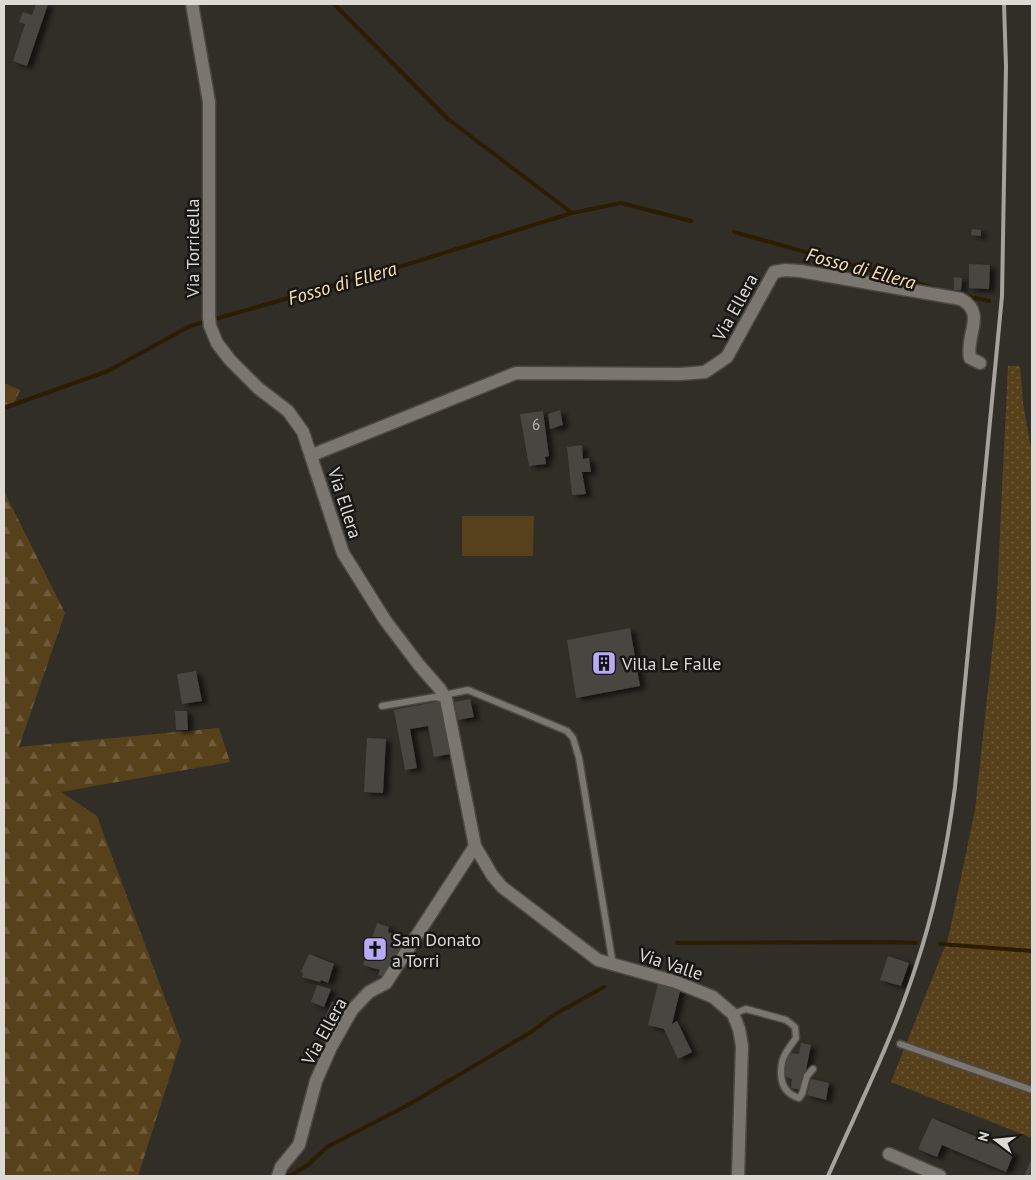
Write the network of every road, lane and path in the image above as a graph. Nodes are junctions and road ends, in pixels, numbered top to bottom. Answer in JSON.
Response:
{"nodes":[{"id":1,"x":192,"y":4,"type":"edge"},
{"id":2,"x":980,"y":363,"type":"dead end"},
{"id":3,"x":312,"y":455,"type":"junction"},
{"id":4,"x":445,"y":697,"type":"junction"},
{"id":5,"x":382,"y":706,"type":"dead end"},
{"id":6,"x":475,"y":846,"type":"junction"},
{"id":7,"x":613,"y":965,"type":"junction"},
{"id":8,"x":733,"y":1014,"type":"junction"},
{"id":9,"x":900,"y":1044,"type":"dead end"},
{"id":10,"x":814,"y":1069,"type":"dead end"},
{"id":11,"x":1032,"y":1090,"type":"edge"},
{"id":12,"x":888,"y":1154,"type":"dead end"},
{"id":13,"x":278,"y":1175,"type":"edge"},
{"id":14,"x":738,"y":1176,"type":"edge"},
{"id":15,"x":940,"y":1176,"type":"edge"}],
"edges":[{"from":1,"to":3,"type":"street","name":"Via Torricella"},
{"from":2,"to":3,"type":"street","name":"Via Ellera"},
{"from":3,"to":4,"type":"street","name":"Via Ellera"},
{"from":4,"to":5,"type":"lane"},
{"from":4,"to":6,"type":"street","name":"Via Ellera"},
{"from":4,"to":7,"type":"lane"},
{"from":6,"to":7,"type":"street","name":"Via Valle"},
{"from":6,"to":13,"type":"street","name":"Via Ellera"},
{"from":7,"to":8,"type":"street","name":"Via Valle"},
{"from":8,"to":10,"type":"lane"},
{"from":8,"to":14,"type":"street"},
{"from":9,"to":11,"type":"lane"},
{"from":12,"to":15,"type":"street"}]}
